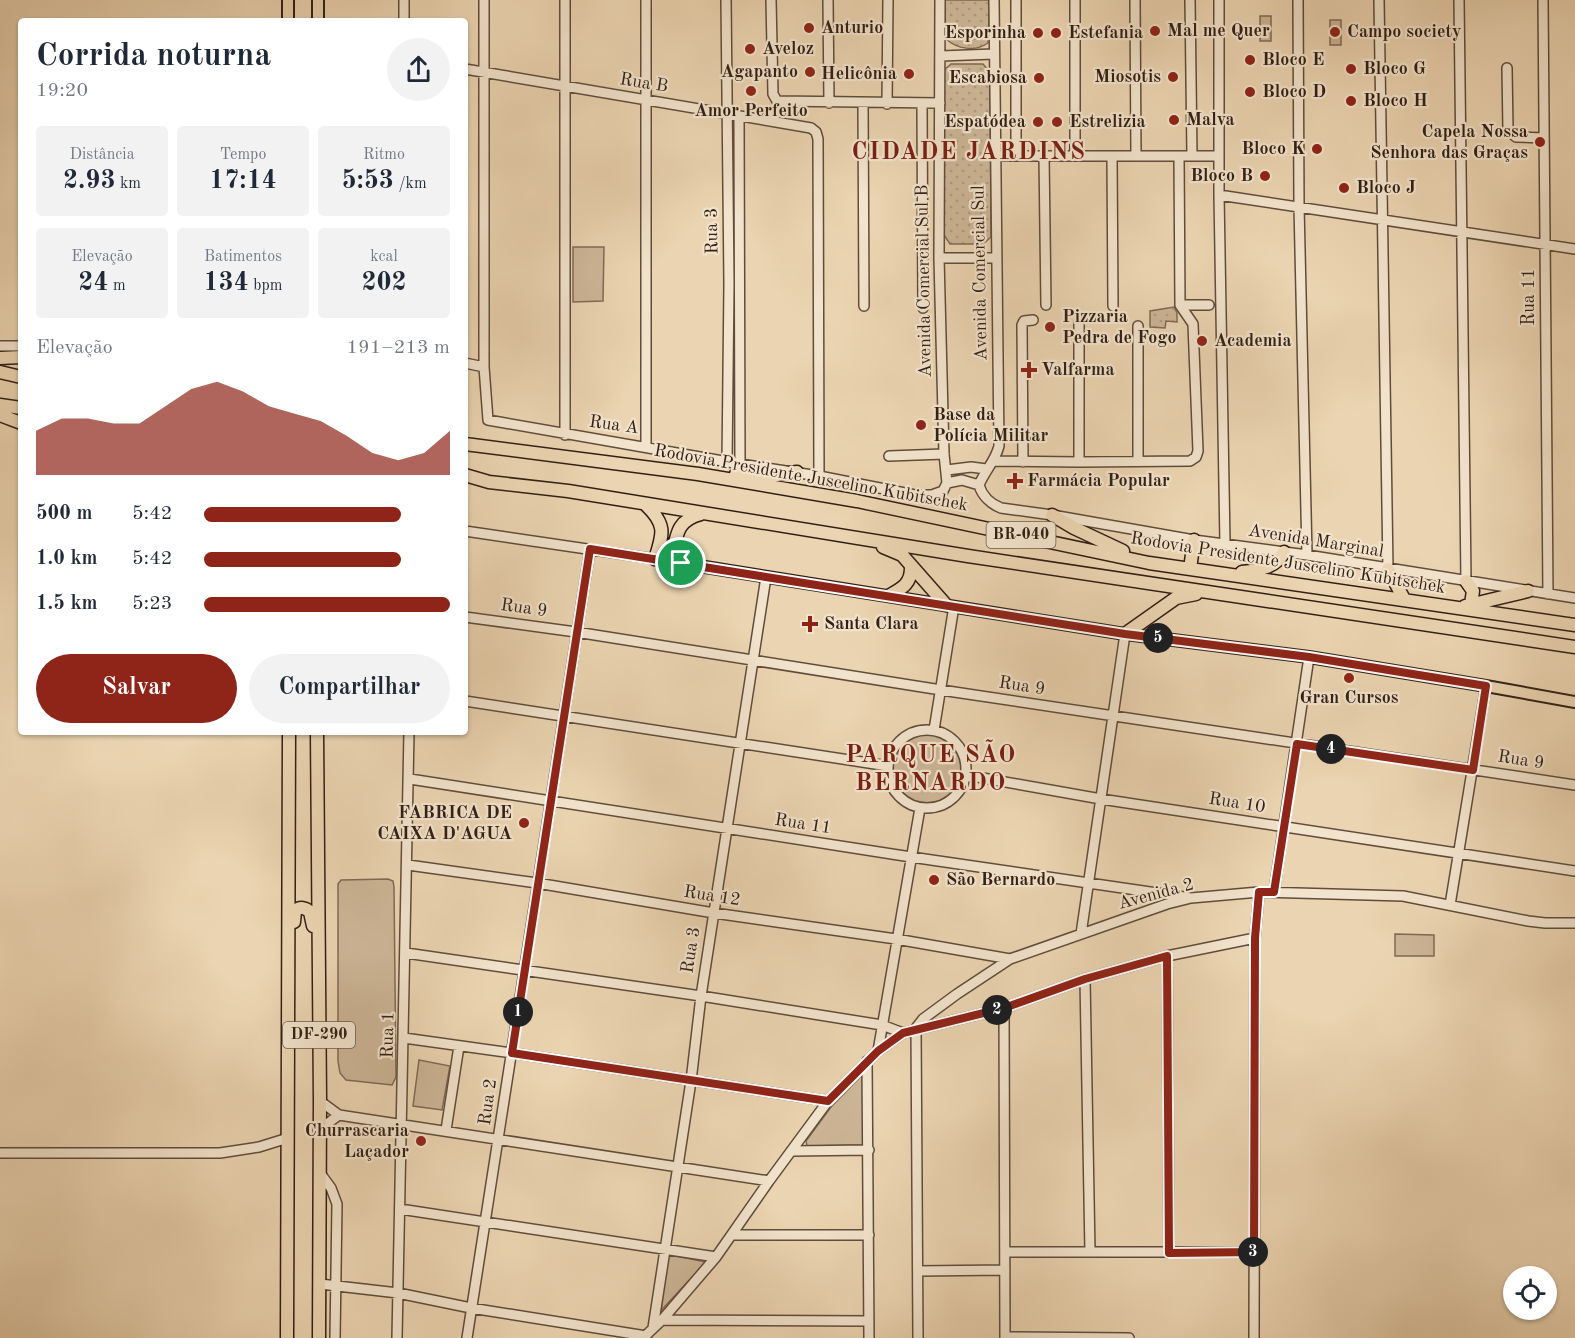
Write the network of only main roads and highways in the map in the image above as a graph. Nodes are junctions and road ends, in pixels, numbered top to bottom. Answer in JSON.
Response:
{"nodes":[{"id":1,"x":288,"y":0,"type":"edge"},
{"id":2,"x":318,"y":0,"type":"edge"},
{"id":3,"x":288,"y":18,"type":"edge"},
{"id":4,"x":318,"y":18,"type":"edge"},
{"id":5,"x":18,"y":357,"type":"edge"},
{"id":6,"x":0,"y":358,"type":"edge"},
{"id":7,"x":0,"y":372,"type":"edge"},
{"id":8,"x":18,"y":376,"type":"edge"},
{"id":9,"x":0,"y":405,"type":"edge"},
{"id":10,"x":18,"y":408,"type":"edge"},
{"id":11,"x":0,"y":415,"type":"edge"},
{"id":12,"x":18,"y":422,"type":"edge"},
{"id":13,"x":468,"y":444,"type":"edge"},
{"id":14,"x":797,"y":472,"type":"road end"},
{"id":15,"x":698,"y":474,"type":"junction"},
{"id":16,"x":468,"y":477,"type":"edge"},
{"id":17,"x":488,"y":482,"type":"junction"},
{"id":18,"x":468,"y":483,"type":"edge"},
{"id":19,"x":646,"y":504,"type":"junction"},
{"id":20,"x":704,"y":514,"type":"junction"},
{"id":21,"x":1052,"y":515,"type":"road end"},
{"id":22,"x":866,"y":539,"type":"junction"},
{"id":23,"x":1194,"y":540,"type":"road end"},
{"id":24,"x":1284,"y":552,"type":"road end"},
{"id":25,"x":655,"y":559,"type":"joint"},
{"id":26,"x":671,"y":562,"type":"junction"},
{"id":27,"x":1149,"y":563,"type":"junction"},
{"id":28,"x":911,"y":568,"type":"junction"},
{"id":29,"x":1190,"y":569,"type":"junction"},
{"id":30,"x":1388,"y":569,"type":"road end"},
{"id":31,"x":1224,"y":573,"type":"junction"},
{"id":32,"x":1466,"y":581,"type":"road end"},
{"id":33,"x":1528,"y":591,"type":"road end"},
{"id":34,"x":1218,"y":594,"type":"junction"},
{"id":35,"x":890,"y":596,"type":"junction"},
{"id":36,"x":1404,"y":599,"type":"junction"},
{"id":37,"x":950,"y":605,"type":"junction"},
{"id":38,"x":1466,"y":606,"type":"junction"},
{"id":39,"x":1575,"y":625,"type":"edge"},
{"id":40,"x":1125,"y":634,"type":"junction"},
{"id":41,"x":1575,"y":647,"type":"edge"},
{"id":42,"x":1575,"y":702,"type":"edge"},
{"id":43,"x":282,"y":735,"type":"edge"},
{"id":44,"x":289,"y":735,"type":"edge"},
{"id":45,"x":317,"y":735,"type":"edge"},
{"id":46,"x":288,"y":768,"type":"junction"},
{"id":47,"x":318,"y":986,"type":"junction"},
{"id":48,"x":290,"y":991,"type":"junction"},
{"id":49,"x":288,"y":1338,"type":"edge"},
{"id":50,"x":319,"y":1338,"type":"edge"}],
"edges":[{"from":1,"to":3,"type":"main road"},
{"from":2,"to":4,"type":"main road"},
{"from":5,"to":6,"type":"highway"},
{"from":7,"to":8,"type":"highway"},
{"from":9,"to":10,"type":"highway"},
{"from":11,"to":12,"type":"highway"},
{"from":13,"to":15,"type":"highway","name":"Rodovia Presidente Juscelino Kubitschek","number":"BR-040"},
{"from":14,"to":15,"type":"highway"},
{"from":15,"to":27,"type":"highway","name":"Rodovia Presidente Juscelino Kubitschek","number":"BR-040"},
{"from":16,"to":17,"type":"highway","number":"BR-040"},
{"from":17,"to":18,"type":"highway"},
{"from":17,"to":19,"type":"highway","number":"BR-040"},
{"from":19,"to":20,"type":"highway","number":"BR-040"},
{"from":19,"to":25,"type":"highway"},
{"from":20,"to":22,"type":"highway","number":"BR-040"},
{"from":20,"to":26,"type":"highway"},
{"from":21,"to":27,"type":"highway"},
{"from":22,"to":28,"type":"highway"},
{"from":22,"to":34,"type":"highway","number":"BR-040"},
{"from":23,"to":29,"type":"highway"},
{"from":24,"to":31,"type":"highway"},
{"from":25,"to":26,"type":"main road"},
{"from":26,"to":35,"type":"main road"},
{"from":27,"to":29,"type":"highway","name":"Rodovia Presidente Juscelino Kubitschek","number":"BR-040"},
{"from":28,"to":35,"type":"highway"},
{"from":28,"to":37,"type":"highway"},
{"from":29,"to":31,"type":"highway","name":"Rodovia Presidente Juscelino Kubitschek","number":"BR-040"},
{"from":30,"to":36,"type":"highway"},
{"from":31,"to":36,"type":"highway","name":"Rodovia Presidente Juscelino Kubitschek","number":"BR-040"},
{"from":32,"to":38,"type":"highway"},
{"from":33,"to":38,"type":"highway"},
{"from":34,"to":40,"type":"highway"},
{"from":34,"to":41,"type":"highway","number":"BR-040"},
{"from":35,"to":37,"type":"main road"},
{"from":36,"to":38,"type":"highway","name":"Rodovia Presidente Juscelino Kubitschek","number":"BR-040"},
{"from":37,"to":40,"type":"main road"},
{"from":38,"to":39,"type":"highway","name":"Rodovia Presidente Juscelino Kubitschek","number":"BR-040"},
{"from":40,"to":42,"type":"main road"},
{"from":43,"to":46,"type":"highway"},
{"from":44,"to":46,"type":"highway","number":"DF-290"},
{"from":45,"to":47,"type":"highway","number":"DF-290"},
{"from":46,"to":48,"type":"highway","number":"DF-290"},
{"from":47,"to":48,"type":"highway"},
{"from":47,"to":50,"type":"highway","number":"DF-290"},
{"from":48,"to":49,"type":"highway","number":"DF-290"}]}
